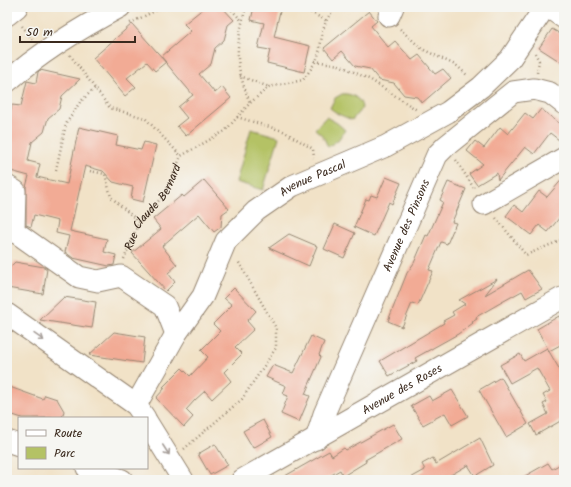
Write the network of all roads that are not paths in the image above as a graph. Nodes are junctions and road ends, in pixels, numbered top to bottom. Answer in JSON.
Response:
{"nodes":[{"id":1,"x":120,"y":7,"type":"edge"},
{"id":2,"x":546,"y":7,"type":"edge"},
{"id":3,"x":564,"y":18,"type":"edge"},
{"id":4,"x":7,"y":82,"type":"edge"},
{"id":5,"x":564,"y":104,"type":"edge"},
{"id":6,"x":564,"y":158,"type":"edge"},
{"id":7,"x":7,"y":186,"type":"edge"},
{"id":8,"x":484,"y":204,"type":"dead end"},
{"id":9,"x":562,"y":298,"type":"dead end"},
{"id":10,"x":7,"y":314,"type":"edge"},
{"id":11,"x":176,"y":334,"type":"junction"},
{"id":12,"x":143,"y":415,"type":"edge"},
{"id":13,"x":148,"y":423,"type":"edge"},
{"id":14,"x":316,"y":439,"type":"junction"},
{"id":15,"x":7,"y":441,"type":"edge"},
{"id":16,"x":18,"y":445,"type":"edge"},
{"id":17,"x":90,"y":469,"type":"edge"},
{"id":18,"x":122,"y":480,"type":"edge"},
{"id":19,"x":183,"y":480,"type":"edge"},
{"id":20,"x":242,"y":480,"type":"edge"}],
"edges":[{"from":1,"to":4,"type":"street"},
{"from":2,"to":3,"type":"street"},
{"from":2,"to":11,"type":"street","name":"Avenue Pascal"},
{"from":5,"to":14,"type":"street","name":"Avenue des Pinsons"},
{"from":6,"to":8,"type":"street"},
{"from":7,"to":11,"type":"street"},
{"from":9,"to":14,"type":"street","name":"Avenue des Roses"},
{"from":10,"to":12,"type":"street","one_way":true},
{"from":11,"to":12,"type":"street","name":"Avenue Pascal"},
{"from":13,"to":19,"type":"street","one_way":true},
{"from":14,"to":20,"type":"street","name":"Avenue des Roses"},
{"from":15,"to":16,"type":"street"},
{"from":17,"to":18,"type":"street"}]}
